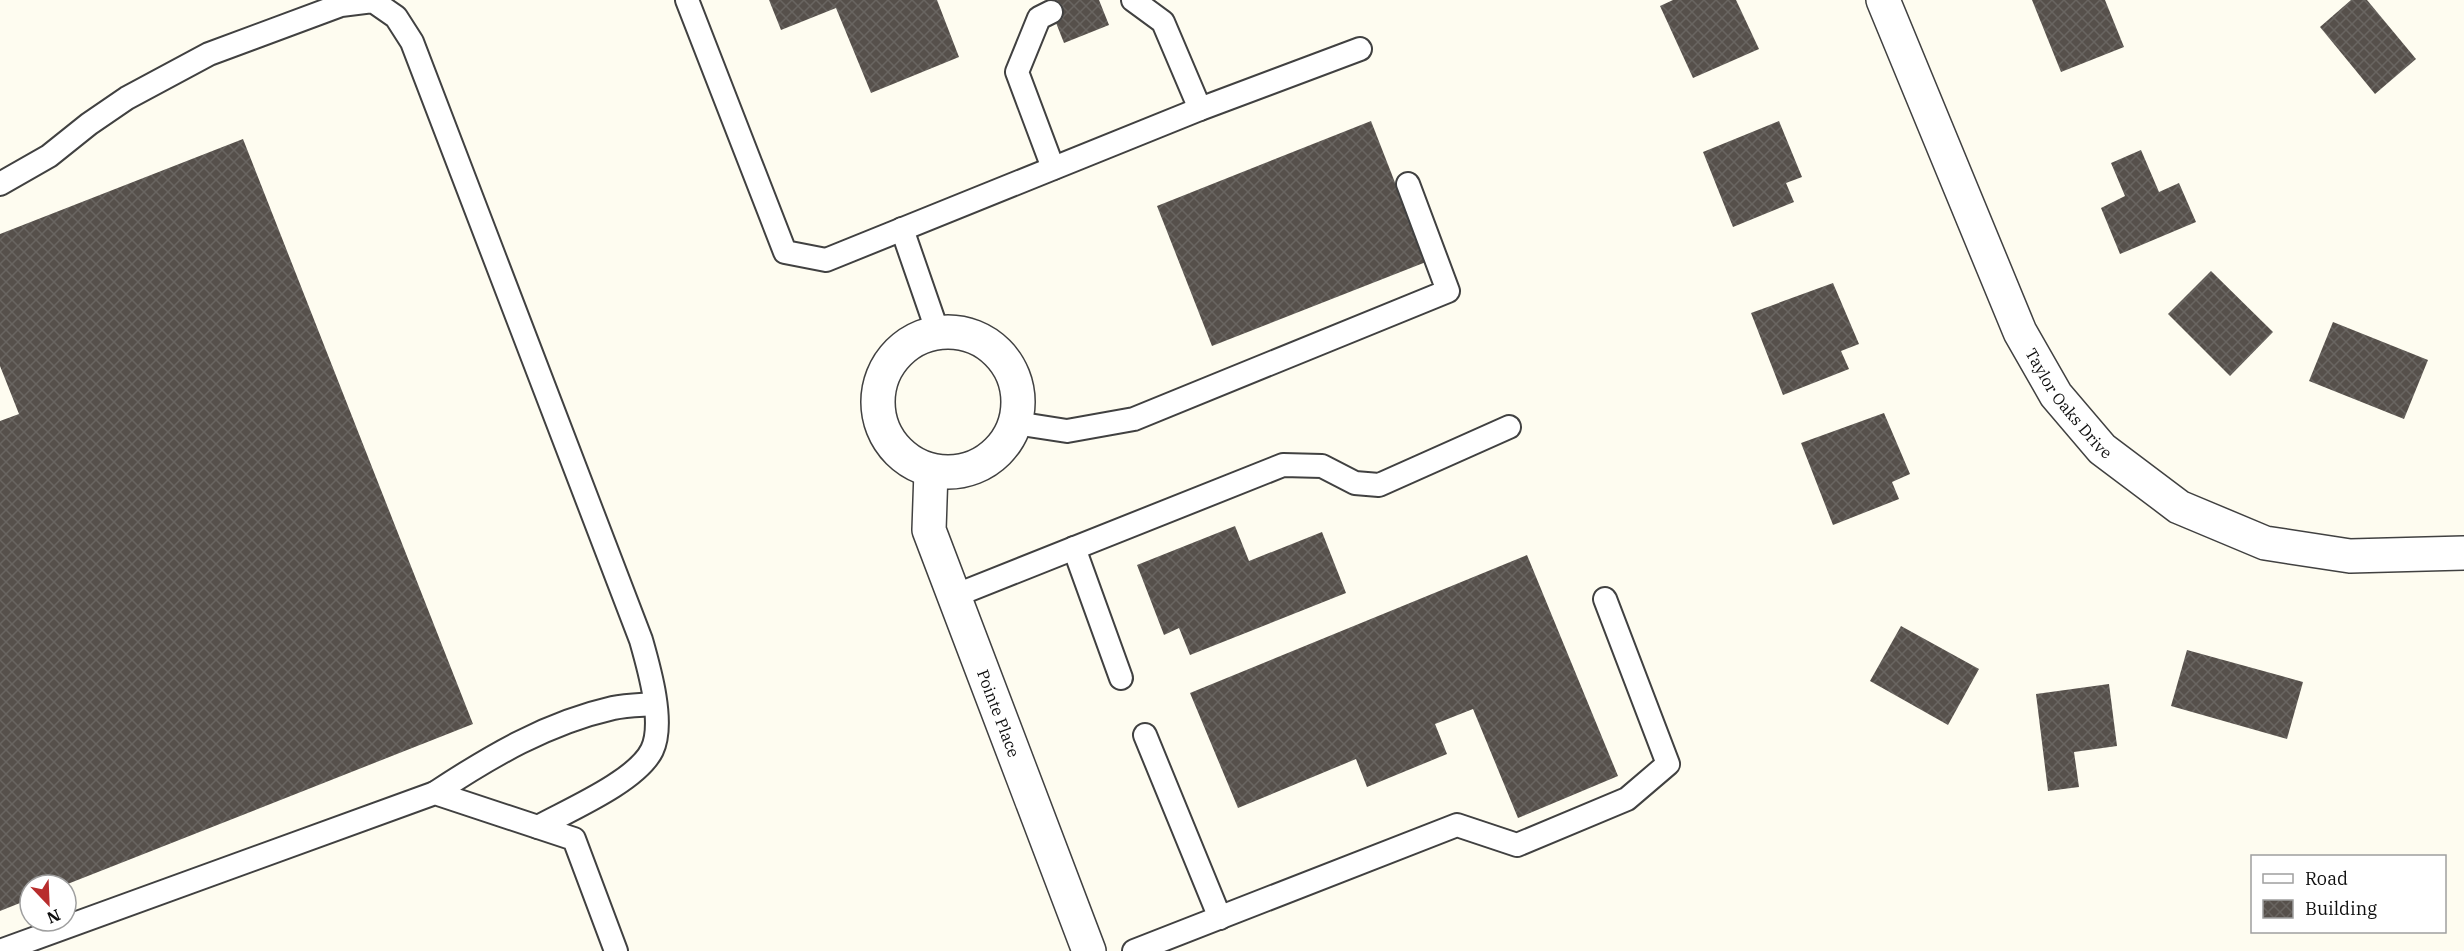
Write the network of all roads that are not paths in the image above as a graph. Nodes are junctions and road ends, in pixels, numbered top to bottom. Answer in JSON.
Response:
{"nodes":[{"id":1,"x":687,"y":0,"type":"edge"},
{"id":2,"x":1133,"y":0,"type":"edge"},
{"id":3,"x":1883,"y":0,"type":"edge"},
{"id":4,"x":1051,"y":12,"type":"dead end"},
{"id":5,"x":1360,"y":49,"type":"dead end"},
{"id":6,"x":1200,"y":109,"type":"junction"},
{"id":7,"x":1053,"y":168,"type":"junction"},
{"id":8,"x":0,"y":184,"type":"edge"},
{"id":9,"x":1408,"y":184,"type":"dead end"},
{"id":10,"x":902,"y":229,"type":"junction"},
{"id":11,"x":938,"y":333,"type":"junction"},
{"id":12,"x":1016,"y":423,"type":"junction"},
{"id":13,"x":1509,"y":427,"type":"dead end"},
{"id":14,"x":931,"y":471,"type":"junction"},
{"id":15,"x":1074,"y":548,"type":"junction"},
{"id":16,"x":2464,"y":553,"type":"edge"},
{"id":17,"x":954,"y":596,"type":"junction"},
{"id":18,"x":1605,"y":599,"type":"dead end"},
{"id":19,"x":1121,"y":678,"type":"dead end"},
{"id":20,"x":654,"y":704,"type":"junction"},
{"id":21,"x":1145,"y":735,"type":"dead end"},
{"id":22,"x":435,"y":793,"type":"junction"},
{"id":23,"x":538,"y":827,"type":"junction"},
{"id":24,"x":1220,"y":918,"type":"junction"},
{"id":25,"x":0,"y":951,"type":"edge"},
{"id":26,"x":616,"y":951,"type":"edge"},
{"id":27,"x":1089,"y":951,"type":"edge"},
{"id":28,"x":1134,"y":951,"type":"edge"}],
"edges":[{"from":1,"to":10,"type":"lane"},
{"from":2,"to":6,"type":"lane"},
{"from":3,"to":16,"type":"street","name":"Taylor Oaks Drive"},
{"from":4,"to":7,"type":"lane"},
{"from":5,"to":6,"type":"lane"},
{"from":6,"to":7,"type":"lane"},
{"from":7,"to":10,"type":"lane"},
{"from":8,"to":20,"type":"lane"},
{"from":9,"to":12,"type":"lane"},
{"from":10,"to":11,"type":"lane"},
{"from":11,"to":12,"type":"street"},
{"from":11,"to":14,"type":"street"},
{"from":12,"to":14,"type":"street"},
{"from":13,"to":15,"type":"lane"},
{"from":14,"to":17,"type":"street","name":"Pointe Place"},
{"from":15,"to":17,"type":"lane"},
{"from":15,"to":19,"type":"lane"},
{"from":17,"to":27,"type":"street","name":"Pointe Place"},
{"from":18,"to":24,"type":"lane"},
{"from":20,"to":22,"type":"lane"},
{"from":20,"to":23,"type":"lane"},
{"from":21,"to":24,"type":"lane"},
{"from":22,"to":23,"type":"lane"},
{"from":22,"to":25,"type":"lane"},
{"from":23,"to":26,"type":"lane"},
{"from":24,"to":28,"type":"lane"}]}
